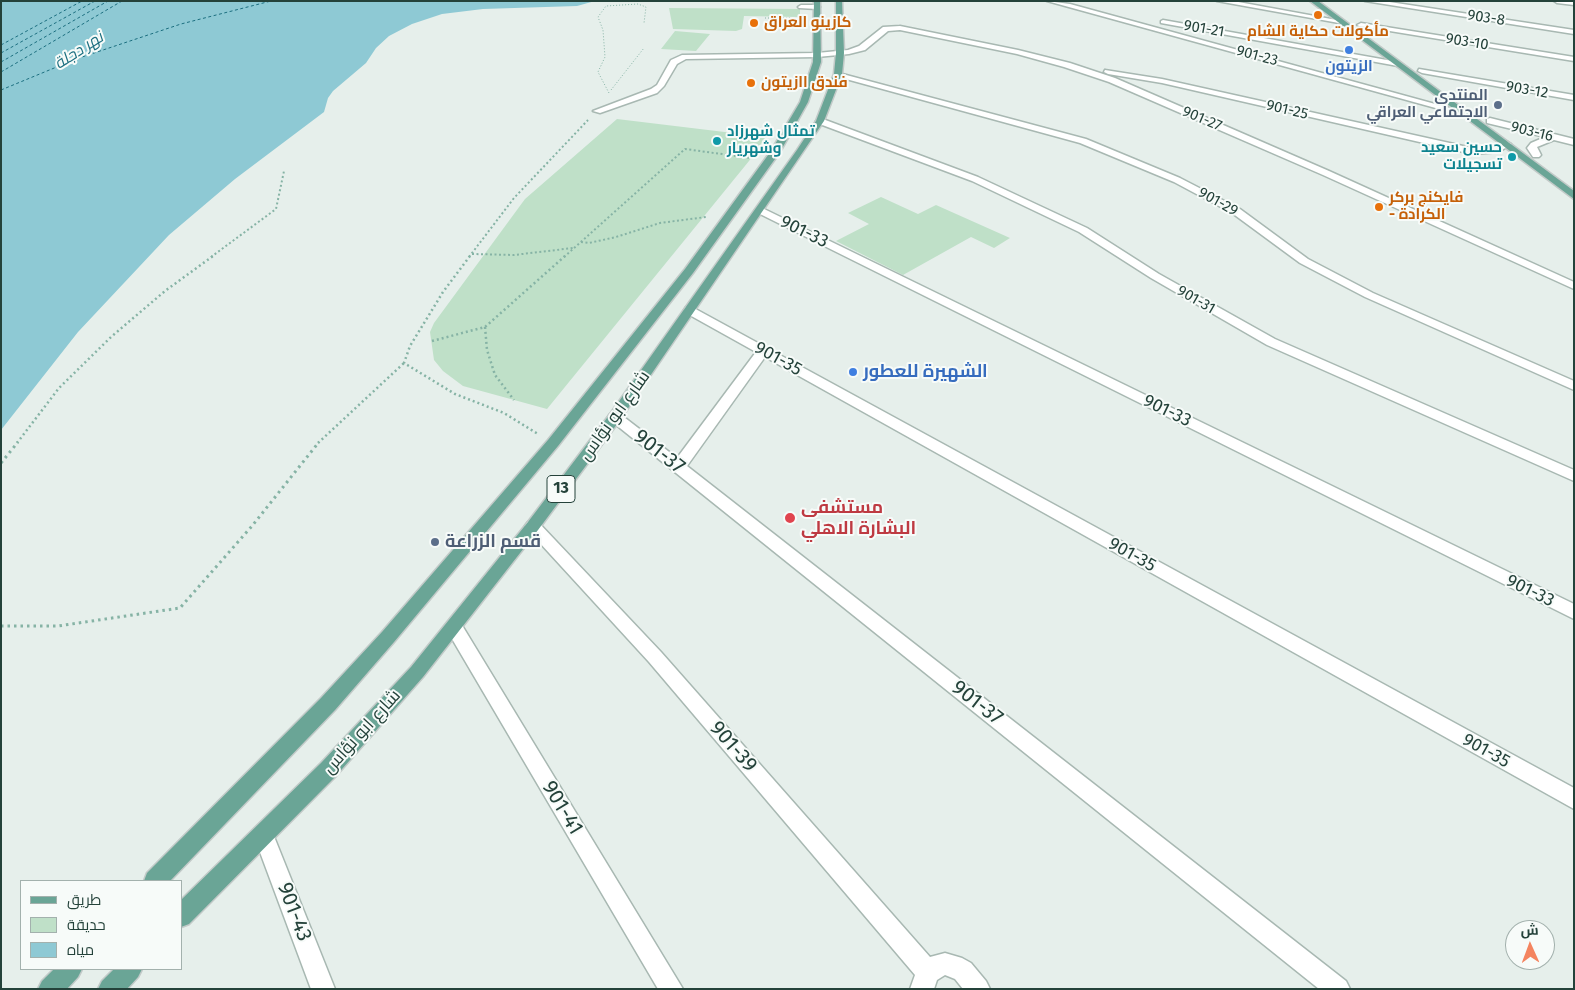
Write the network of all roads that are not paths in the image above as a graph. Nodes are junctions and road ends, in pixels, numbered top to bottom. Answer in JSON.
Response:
{"nodes":[{"id":1,"x":839,"y":1,"type":"edge"},
{"id":2,"x":1050,"y":1,"type":"edge"},
{"id":3,"x":1220,"y":1,"type":"edge"},
{"id":4,"x":1313,"y":1,"type":"edge"},
{"id":5,"x":1327,"y":1,"type":"edge"},
{"id":6,"x":1368,"y":1,"type":"edge"},
{"id":7,"x":1557,"y":1,"type":"edge"},
{"id":8,"x":1574,"y":3,"type":"edge"},
{"id":9,"x":817,"y":4,"type":"edge"},
{"id":10,"x":1068,"y":5,"type":"junction"},
{"id":11,"x":801,"y":7,"type":"dead end"},
{"id":12,"x":1339,"y":21,"type":"junction"},
{"id":13,"x":1361,"y":25,"type":"junction"},
{"id":14,"x":1573,"y":32,"type":"edge"},
{"id":15,"x":1570,"y":40,"type":"dead end"},
{"id":16,"x":1566,"y":49,"type":"dead end"},
{"id":17,"x":840,"y":53,"type":"junction"},
{"id":18,"x":817,"y":55,"type":"junction"},
{"id":19,"x":1563,"y":57,"type":"junction"},
{"id":20,"x":1406,"y":59,"type":"dead end"},
{"id":21,"x":1574,"y":59,"type":"edge"},
{"id":22,"x":1067,"y":64,"type":"junction"},
{"id":23,"x":1398,"y":64,"type":"junction"},
{"id":24,"x":1414,"y":65,"type":"dead end"},
{"id":25,"x":1422,"y":70,"type":"junction"},
{"id":26,"x":838,"y":74,"type":"junction"},
{"id":27,"x":1437,"y":82,"type":"dead end"},
{"id":28,"x":1574,"y":98,"type":"edge"},
{"id":29,"x":1467,"y":104,"type":"dead end"},
{"id":30,"x":1475,"y":110,"type":"dead end"},
{"id":31,"x":597,"y":111,"type":"road end"},
{"id":32,"x":1464,"y":113,"type":"junction"},
{"id":33,"x":1486,"y":118,"type":"joint"},
{"id":34,"x":820,"y":121,"type":"junction"},
{"id":35,"x":1553,"y":137,"type":"junction"},
{"id":36,"x":1509,"y":141,"type":"junction"},
{"id":37,"x":1574,"y":142,"type":"edge"},
{"id":38,"x":1520,"y":144,"type":"dead end"},
{"id":39,"x":1539,"y":157,"type":"joint"},
{"id":40,"x":1574,"y":196,"type":"edge"},
{"id":41,"x":760,"y":210,"type":"junction"},
{"id":42,"x":1574,"y":286,"type":"edge"},
{"id":43,"x":690,"y":310,"type":"junction"},
{"id":44,"x":763,"y":351,"type":"junction"},
{"id":45,"x":1574,"y":386,"type":"edge"},
{"id":46,"x":615,"y":417,"type":"junction"},
{"id":47,"x":678,"y":467,"type":"junction"},
{"id":48,"x":1574,"y":476,"type":"edge"},
{"id":49,"x":533,"y":526,"type":"junction"},
{"id":50,"x":1574,"y":612,"type":"edge"},
{"id":51,"x":454,"y":627,"type":"junction"},
{"id":52,"x":1574,"y":799,"type":"edge"},
{"id":53,"x":264,"y":836,"type":"junction"},
{"id":54,"x":156,"y":880,"type":"edge"},
{"id":55,"x":182,"y":915,"type":"edge"},
{"id":56,"x":69,"y":970,"type":"edge"},
{"id":57,"x":129,"y":970,"type":"edge"},
{"id":58,"x":925,"y":980,"type":"edge"},
{"id":59,"x":50,"y":989,"type":"edge"},
{"id":60,"x":110,"y":989,"type":"edge"},
{"id":61,"x":323,"y":989,"type":"edge"},
{"id":62,"x":671,"y":989,"type":"edge"},
{"id":63,"x":978,"y":989,"type":"edge"},
{"id":64,"x":1338,"y":989,"type":"edge"}],
"edges":[{"from":1,"to":17,"type":"main road","name":"شارع ابو نؤاس","number":"13"},
{"from":2,"to":10,"type":"street","name":"901-23"},
{"from":3,"to":12,"type":"street"},
{"from":4,"to":12,"type":"main road"},
{"from":5,"to":13,"type":"main road"},
{"from":6,"to":14,"type":"street","name":"903-8"},
{"from":7,"to":8,"type":"street"},
{"from":9,"to":11,"type":"street"},
{"from":9,"to":18,"type":"main road","name":"شارع ابو نؤاس","number":"13"},
{"from":10,"to":23,"type":"street","name":"901-21"},
{"from":10,"to":32,"type":"street","name":"901-23"},
{"from":12,"to":23,"type":"main road"},
{"from":13,"to":19,"type":"street","name":"903-10"},
{"from":13,"to":20,"type":"main road"},
{"from":14,"to":15,"type":"street"},
{"from":16,"to":19,"type":"street"},
{"from":17,"to":18,"type":"street","name":"901-27"},
{"from":17,"to":22,"type":"street","name":"901-27"},
{"from":17,"to":26,"type":"main road","name":"شارع ابو نؤاس","number":"13"},
{"from":18,"to":31,"type":"street","name":"901-27"},
{"from":18,"to":54,"type":"main road","name":"شارع ابو نؤاس","number":"13"},
{"from":19,"to":21,"type":"street","name":"903-10"},
{"from":22,"to":36,"type":"street","name":"901-25"},
{"from":22,"to":42,"type":"street","name":"901-27"},
{"from":23,"to":32,"type":"main road"},
{"from":24,"to":25,"type":"main road"},
{"from":25,"to":27,"type":"main road"},
{"from":25,"to":28,"type":"street","name":"903-12"},
{"from":26,"to":34,"type":"main road","name":"شارع ابو نؤاس","number":"13"},
{"from":26,"to":45,"type":"street","name":"901-29"},
{"from":29,"to":30,"type":"main road"},
{"from":32,"to":36,"type":"main road"},
{"from":33,"to":35,"type":"street","name":"903-16"},
{"from":33,"to":36,"type":"main road"},
{"from":34,"to":41,"type":"main road","name":"شارع ابو نؤاس","number":"13"},
{"from":34,"to":48,"type":"street","name":"901-31"},
{"from":35,"to":37,"type":"street","name":"903-16"},
{"from":35,"to":39,"type":"street"},
{"from":36,"to":40,"type":"main road"},
{"from":38,"to":39,"type":"main road"},
{"from":41,"to":43,"type":"main road","name":"شارع ابو نؤاس","number":"13"},
{"from":41,"to":50,"type":"street","name":"901-33"},
{"from":43,"to":44,"type":"street","name":"901-35"},
{"from":43,"to":46,"type":"main road","name":"شارع ابو نؤاس","number":"13"},
{"from":44,"to":47,"type":"street"},
{"from":44,"to":52,"type":"street","name":"901-35"},
{"from":46,"to":47,"type":"street","name":"901-37"},
{"from":46,"to":49,"type":"main road","name":"شارع ابو نؤاس","number":"13"},
{"from":47,"to":64,"type":"street","name":"901-37"},
{"from":49,"to":51,"type":"main road","name":"شارع ابو نؤاس","number":"13"},
{"from":49,"to":58,"type":"street","name":"901-39"},
{"from":51,"to":53,"type":"main road","name":"شارع ابو نؤاس","number":"13"},
{"from":51,"to":62,"type":"street","name":"901-41"},
{"from":53,"to":55,"type":"main road","name":"شارع ابو نؤاس","number":"13"},
{"from":53,"to":61,"type":"street","name":"901-43"},
{"from":56,"to":59,"type":"main road"},
{"from":57,"to":60,"type":"main road"},
{"from":58,"to":63,"type":"street","name":"901-39"}]}
